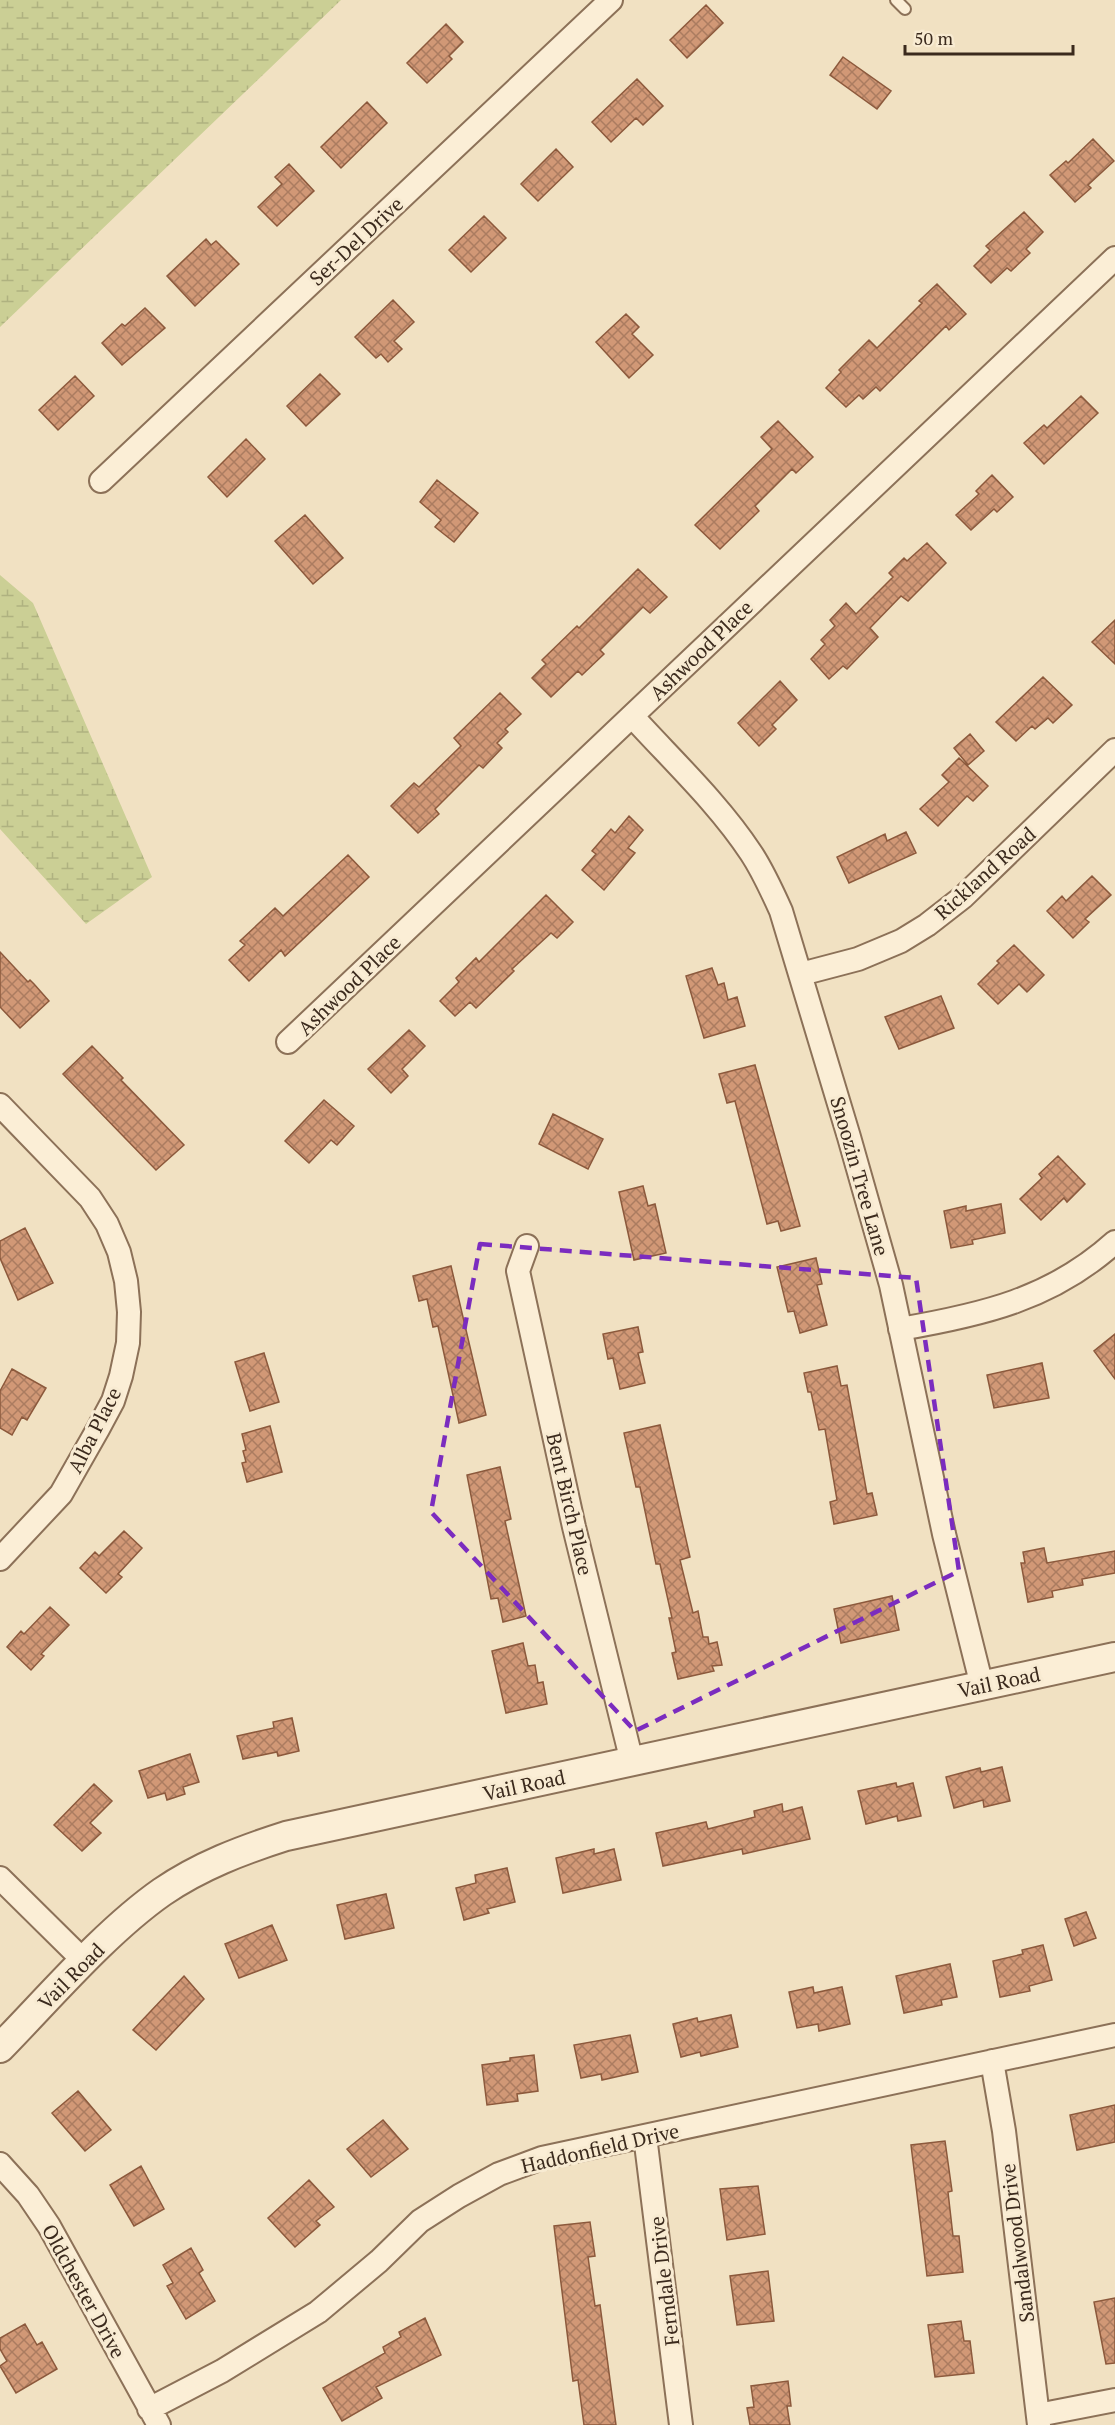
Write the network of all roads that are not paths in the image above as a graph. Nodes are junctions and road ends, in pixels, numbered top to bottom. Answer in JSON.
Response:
{"nodes":[{"id":1,"x":611,"y":0,"type":"edge"},
{"id":2,"x":896,"y":0,"type":"edge"},
{"id":3,"x":905,"y":9,"type":"dead end"},
{"id":4,"x":1115,"y":258,"type":"edge"},
{"id":5,"x":101,"y":481,"type":"dead end"},
{"id":6,"x":632,"y":716,"type":"junction"},
{"id":7,"x":1115,"y":750,"type":"edge"},
{"id":8,"x":801,"y":974,"type":"junction"},
{"id":9,"x":288,"y":1042,"type":"dead end"},
{"id":10,"x":0,"y":1106,"type":"edge"},
{"id":11,"x":1115,"y":1242,"type":"edge"},
{"id":12,"x":528,"y":1246,"type":"dead end"},
{"id":13,"x":900,"y":1329,"type":"junction"},
{"id":14,"x":0,"y":1559,"type":"edge"},
{"id":15,"x":1115,"y":1657,"type":"edge"},
{"id":16,"x":982,"y":1686,"type":"junction"},
{"id":17,"x":632,"y":1762,"type":"junction"},
{"id":18,"x":0,"y":1878,"type":"edge"},
{"id":19,"x":85,"y":1962,"type":"junction"},
{"id":20,"x":1115,"y":2035,"type":"edge"},
{"id":21,"x":0,"y":2048,"type":"edge"},
{"id":22,"x":992,"y":2061,"type":"junction"},
{"id":23,"x":645,"y":2136,"type":"junction"},
{"id":24,"x":0,"y":2164,"type":"edge"},
{"id":25,"x":1115,"y":2400,"type":"edge"},
{"id":26,"x":154,"y":2417,"type":"edge"},
{"id":27,"x":1038,"y":2420,"type":"edge"},
{"id":28,"x":681,"y":2425,"type":"edge"}],
"edges":[{"from":1,"to":5,"type":"street","name":"Ser-Del Drive"},
{"from":2,"to":3,"type":"lane"},
{"from":4,"to":6,"type":"street","name":"Ashwood Place"},
{"from":6,"to":8,"type":"street","name":"Snoozin Tree Lane"},
{"from":6,"to":9,"type":"street","name":"Ashwood Place"},
{"from":7,"to":8,"type":"street","name":"Rickland Road"},
{"from":8,"to":13,"type":"street","name":"Snoozin Tree Lane"},
{"from":10,"to":14,"type":"street","name":"Alba Place"},
{"from":11,"to":13,"type":"street"},
{"from":12,"to":17,"type":"street","name":"Bent Birch Place"},
{"from":13,"to":16,"type":"street","name":"Snoozin Tree Lane"},
{"from":15,"to":16,"type":"street","name":"Vail Road"},
{"from":16,"to":17,"type":"street","name":"Vail Road"},
{"from":17,"to":19,"type":"street","name":"Vail Road"},
{"from":18,"to":19,"type":"street"},
{"from":19,"to":21,"type":"street","name":"Vail Road"},
{"from":20,"to":22,"type":"street","name":"Haddonfield Drive"},
{"from":22,"to":23,"type":"street","name":"Haddonfield Drive"},
{"from":22,"to":27,"type":"street","name":"Sandalwood Drive"},
{"from":23,"to":26,"type":"street","name":"Haddonfield Drive"},
{"from":23,"to":28,"type":"street","name":"Ferndale Drive"},
{"from":24,"to":26,"type":"street","name":"Oldchester Drive"},
{"from":25,"to":27,"type":"street"}]}
